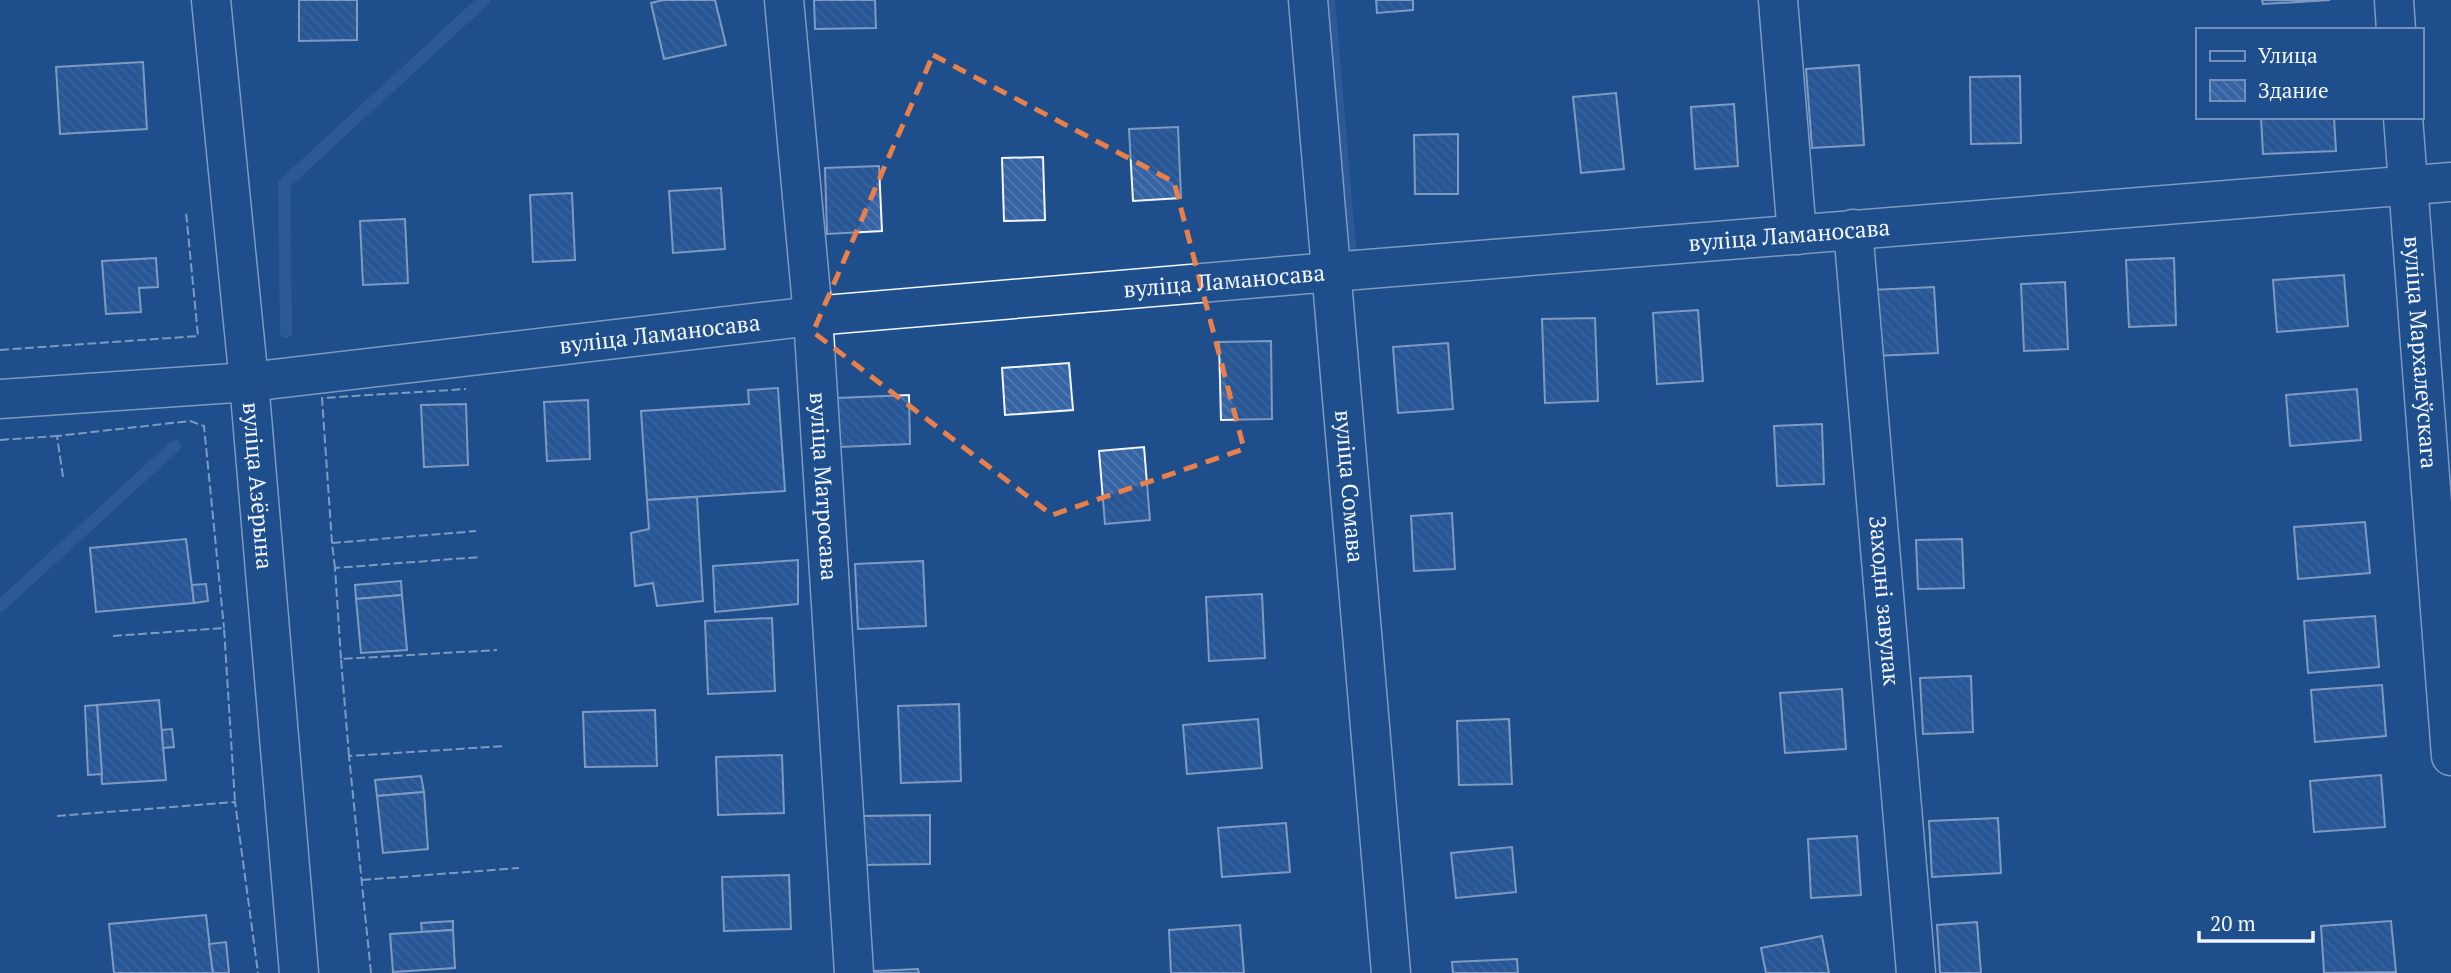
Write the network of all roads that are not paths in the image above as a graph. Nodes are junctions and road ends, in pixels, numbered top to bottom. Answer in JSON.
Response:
{"nodes":[{"id":1,"x":211,"y":0,"type":"edge"},
{"id":2,"x":784,"y":0,"type":"edge"},
{"id":3,"x":1308,"y":0,"type":"edge"},
{"id":4,"x":1778,"y":0,"type":"edge"},
{"id":5,"x":2394,"y":0,"type":"edge"},
{"id":6,"x":2396,"y":28,"type":"edge"},
{"id":7,"x":2403,"y":119,"type":"edge"},
{"id":8,"x":2451,"y":182,"type":"edge"},
{"id":9,"x":2408,"y":185,"type":"junction"},
{"id":10,"x":1853,"y":229,"type":"junction"},
{"id":11,"x":1797,"y":235,"type":"junction"},
{"id":12,"x":1331,"y":272,"type":"junction"},
{"id":13,"x":813,"y":316,"type":"junction"},
{"id":14,"x":249,"y":382,"type":"junction"},
{"id":15,"x":0,"y":399,"type":"edge"},
{"id":16,"x":2451,"y":756,"type":"edge"},
{"id":17,"x":299,"y":973,"type":"edge"},
{"id":18,"x":854,"y":973,"type":"edge"},
{"id":19,"x":1391,"y":973,"type":"edge"},
{"id":20,"x":1916,"y":973,"type":"edge"}],
"edges":[{"from":1,"to":14,"type":"street","name":"вуліца Азёрына"},
{"from":2,"to":13,"type":"street","name":"вуліца Матросава"},
{"from":3,"to":12,"type":"street","name":"вуліца Сомава"},
{"from":4,"to":11,"type":"street"},
{"from":5,"to":6,"type":"street"},
{"from":7,"to":9,"type":"street","name":"вуліца Мархалеўскага"},
{"from":8,"to":9,"type":"street","name":"вуліца Ламаносава"},
{"from":9,"to":10,"type":"street","name":"вуліца Ламаносава"},
{"from":9,"to":16,"type":"street","name":"вуліца Мархалеўскага"},
{"from":10,"to":11,"type":"street","name":"вуліца Ламаносава"},
{"from":10,"to":20,"type":"street","name":"Заходні завулак"},
{"from":11,"to":12,"type":"street","name":"вуліца Ламаносава"},
{"from":12,"to":13,"type":"street","name":"вуліца Ламаносава"},
{"from":12,"to":19,"type":"street","name":"вуліца Сомава"},
{"from":13,"to":14,"type":"street","name":"вуліца Ламаносава"},
{"from":13,"to":18,"type":"street","name":"вуліца Матросава"},
{"from":14,"to":15,"type":"street","name":"вуліца Ламаносава"},
{"from":14,"to":17,"type":"street","name":"вуліца Азёрына"}]}
